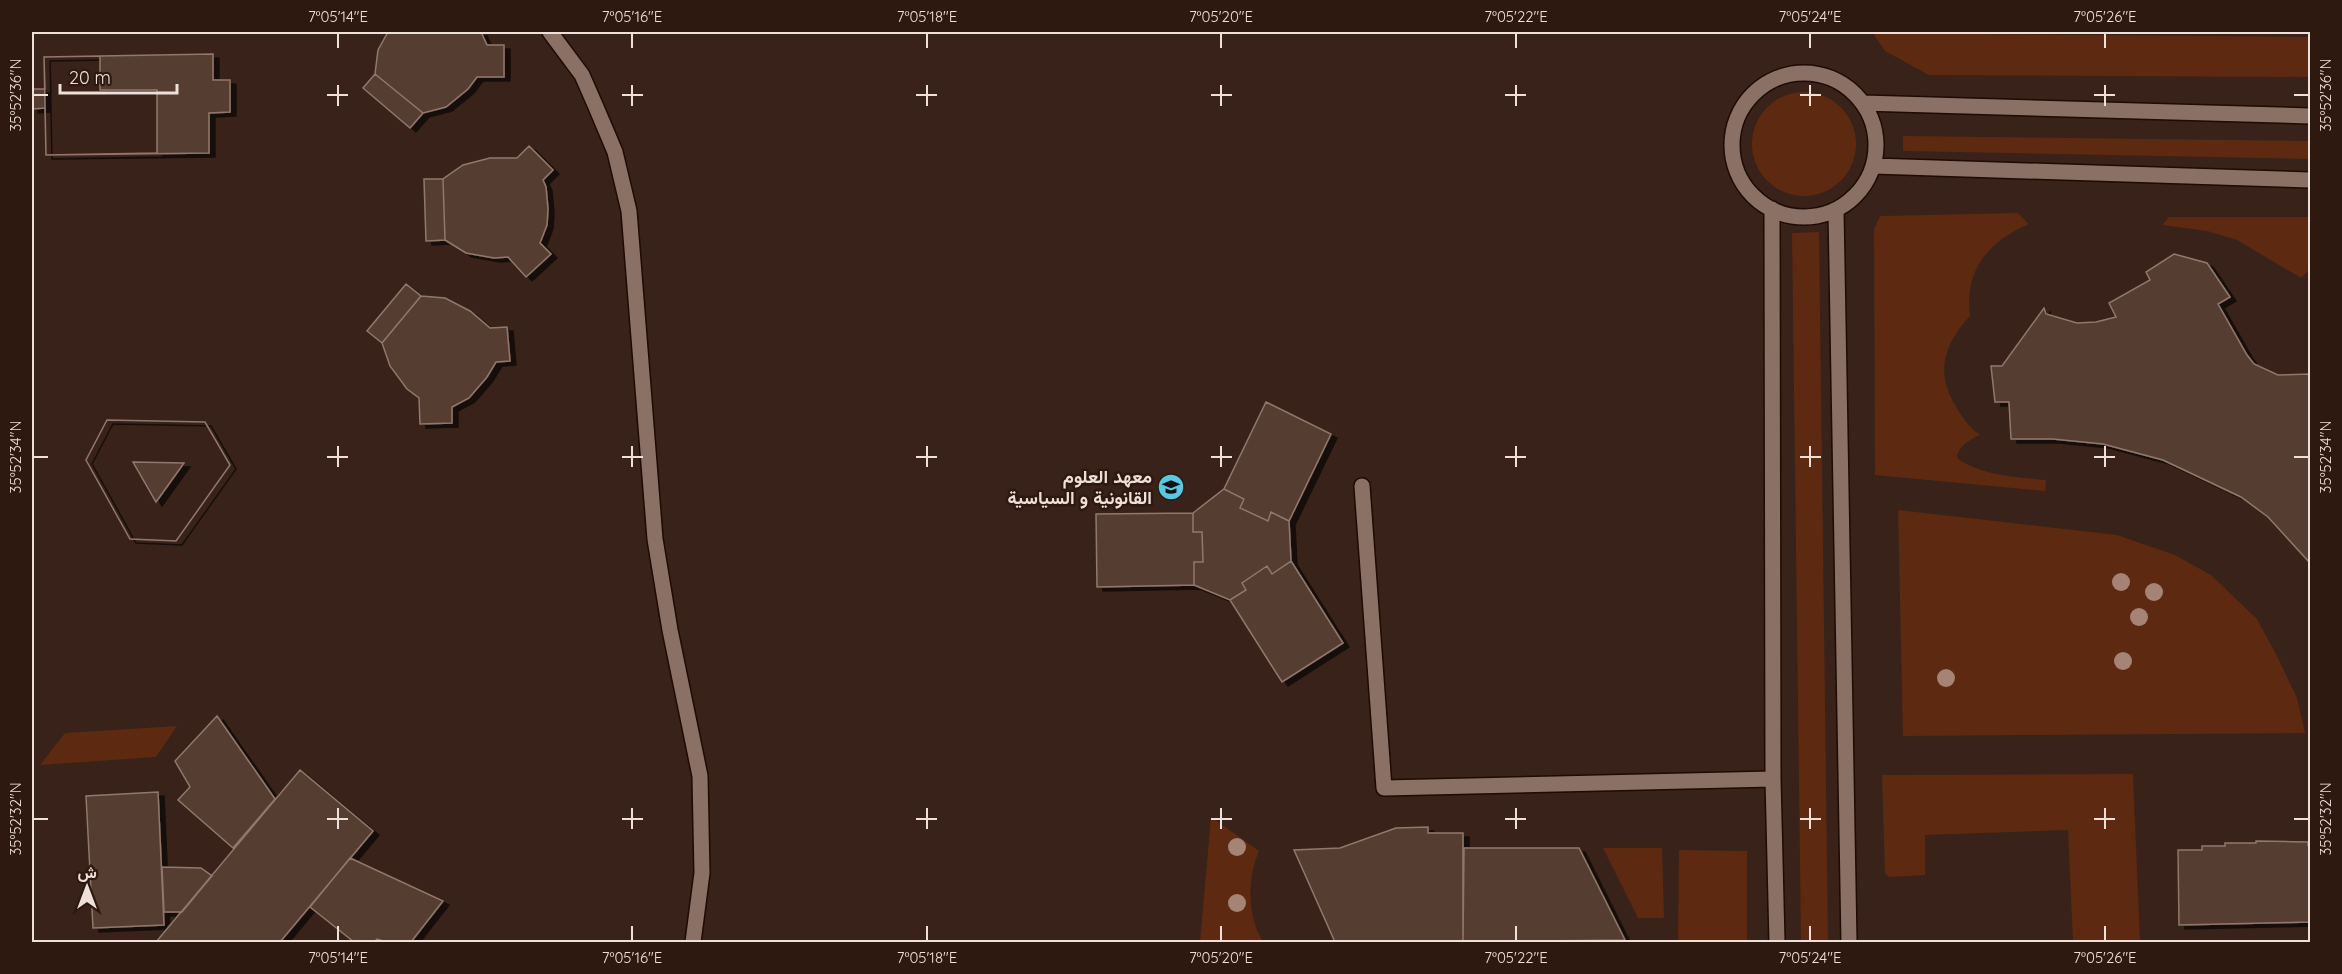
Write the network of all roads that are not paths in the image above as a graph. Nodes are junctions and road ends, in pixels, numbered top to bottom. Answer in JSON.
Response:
{"nodes":[{"id":1,"x":550,"y":32,"type":"edge"},
{"id":2,"x":1863,"y":103,"type":"junction"},
{"id":3,"x":2310,"y":116,"type":"edge"},
{"id":4,"x":1874,"y":166,"type":"junction"},
{"id":5,"x":2310,"y":180,"type":"edge"},
{"id":6,"x":1772,"y":209,"type":"junction"},
{"id":7,"x":1836,"y":210,"type":"junction"},
{"id":8,"x":1362,"y":486,"type":"dead end"},
{"id":9,"x":1773,"y":779,"type":"junction"},
{"id":10,"x":693,"y":942,"type":"edge"},
{"id":11,"x":1777,"y":942,"type":"edge"},
{"id":12,"x":1849,"y":942,"type":"edge"}],
"edges":[{"from":1,"to":10,"type":"lane"},
{"from":2,"to":3,"type":"lane"},
{"from":2,"to":4,"type":"lane"},
{"from":2,"to":6,"type":"lane"},
{"from":4,"to":5,"type":"lane"},
{"from":4,"to":7,"type":"lane"},
{"from":6,"to":7,"type":"lane"},
{"from":6,"to":9,"type":"lane"},
{"from":7,"to":12,"type":"lane"},
{"from":8,"to":9,"type":"lane"},
{"from":9,"to":11,"type":"lane"}]}
